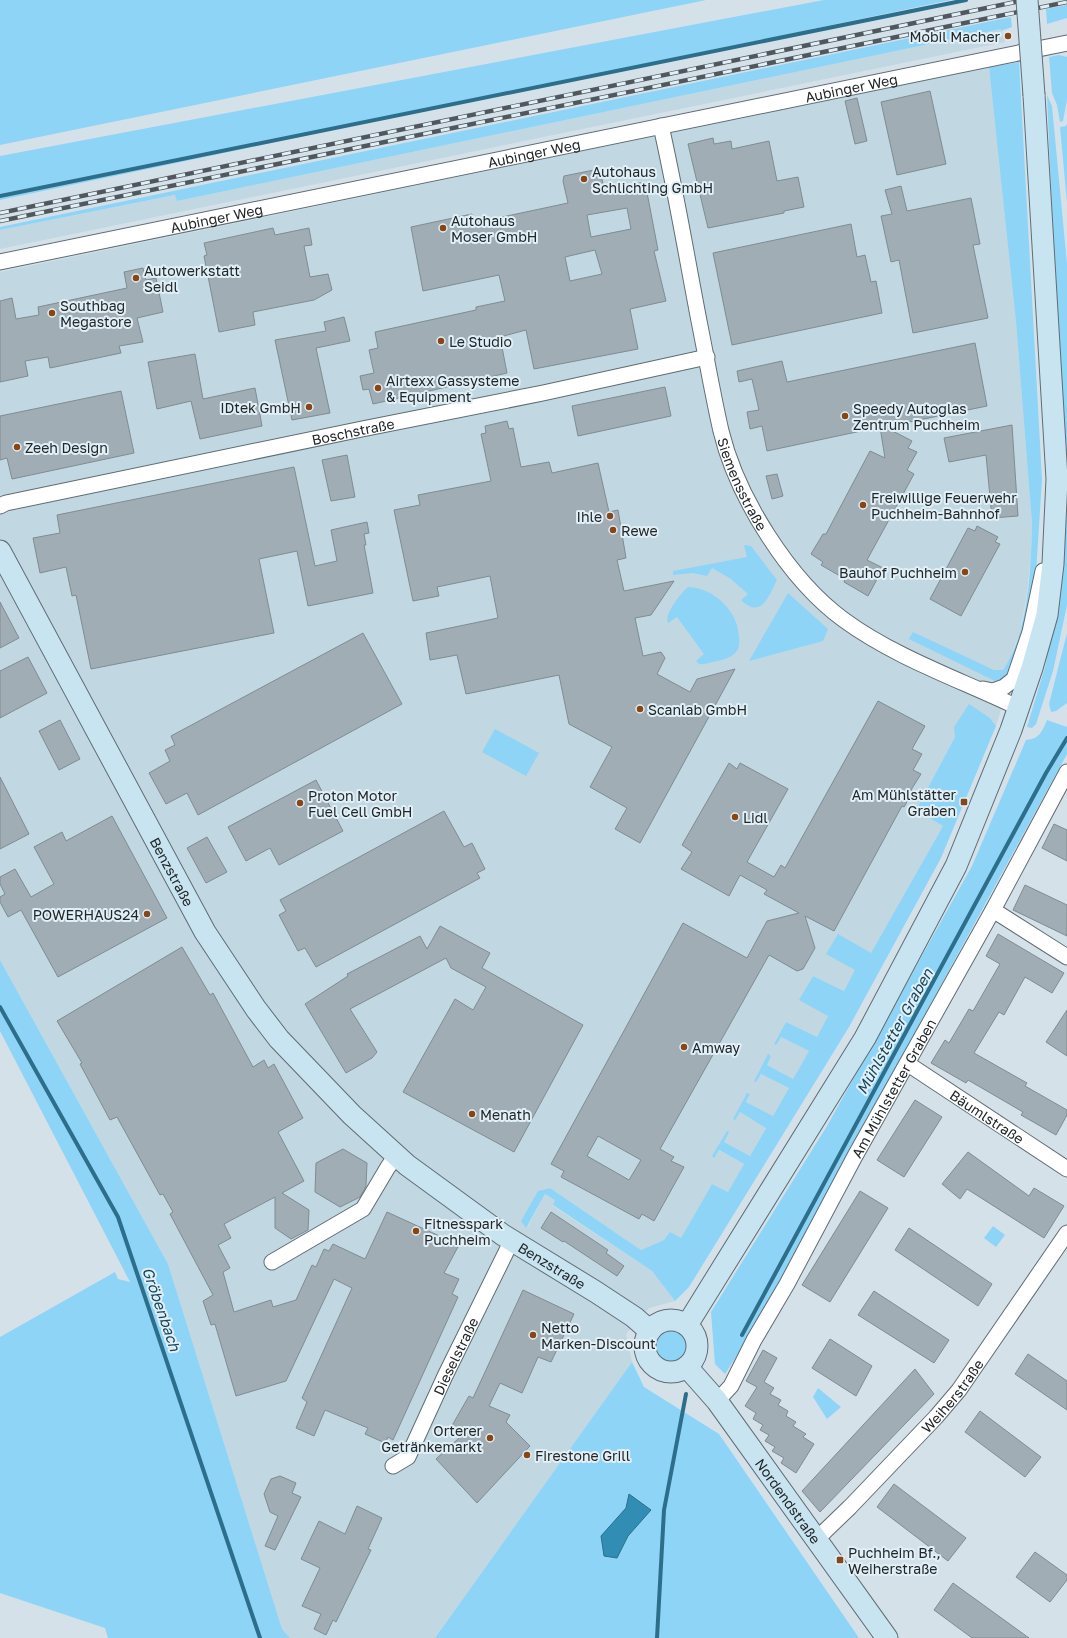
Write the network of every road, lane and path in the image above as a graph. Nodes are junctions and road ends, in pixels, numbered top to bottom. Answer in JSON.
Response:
{"nodes":[{"id":1,"x":1027,"y":0,"type":"edge"},
{"id":2,"x":1067,"y":43,"type":"edge"},
{"id":3,"x":661,"y":126,"type":"junction"},
{"id":4,"x":0,"y":262,"type":"edge"},
{"id":5,"x":707,"y":357,"type":"junction"},
{"id":6,"x":1057,"y":479,"type":"junction"},
{"id":7,"x":0,"y":506,"type":"edge"},
{"id":8,"x":0,"y":551,"type":"edge"},
{"id":9,"x":977,"y":688,"type":"junction"},
{"id":10,"x":1019,"y":708,"type":"junction"},
{"id":11,"x":1067,"y":772,"type":"edge"},
{"id":12,"x":993,"y":910,"type":"junction"},
{"id":13,"x":1067,"y":956,"type":"edge"},
{"id":14,"x":908,"y":1064,"type":"junction"},
{"id":15,"x":396,"y":1156,"type":"junction"},
{"id":16,"x":1067,"y":1169,"type":"edge"},
{"id":17,"x":1067,"y":1233,"type":"edge"},
{"id":18,"x":512,"y":1240,"type":"junction"},
{"id":19,"x":272,"y":1262,"type":"dead end"},
{"id":20,"x":687,"y":1325,"type":"junction"},
{"id":21,"x":650,"y":1331,"type":"junction"},
{"id":22,"x":688,"y":1367,"type":"junction"},
{"id":23,"x":717,"y":1401,"type":"junction"},
{"id":24,"x":393,"y":1466,"type":"dead end"},
{"id":25,"x":814,"y":1538,"type":"junction"},
{"id":26,"x":886,"y":1638,"type":"edge"}],
"edges":[{"from":1,"to":6,"type":"street","bridge":true},
{"from":2,"to":3,"type":"street","name":"Aubinger Weg"},
{"from":3,"to":4,"type":"street","name":"Aubinger Weg"},
{"from":3,"to":5,"type":"street","name":"Siemensstraße"},
{"from":5,"to":7,"type":"street","name":"Boschstraße"},
{"from":5,"to":9,"type":"street","name":"Siemensstraße"},
{"from":6,"to":9,"type":"street"},
{"from":6,"to":10,"type":"street"},
{"from":8,"to":15,"type":"street","name":"Benzstraße"},
{"from":9,"to":10,"type":"street","name":"Siemensstraße"},
{"from":10,"to":20,"type":"street"},
{"from":11,"to":12,"type":"street","name":"Am Mühlstetter Graben"},
{"from":12,"to":13,"type":"street"},
{"from":12,"to":14,"type":"street","name":"Am Mühlstetter Graben"},
{"from":14,"to":16,"type":"street","name":"Bäumlstraße"},
{"from":14,"to":23,"type":"street","name":"Am Mühlstetter Graben"},
{"from":15,"to":18,"type":"street","name":"Benzstraße"},
{"from":15,"to":19,"type":"street"},
{"from":17,"to":25,"type":"street","name":"Weiherstraße"},
{"from":18,"to":21,"type":"street","name":"Benzstraße"},
{"from":18,"to":24,"type":"street","name":"Dieselstraße"},
{"from":20,"to":21,"type":"street"},
{"from":20,"to":22,"type":"street"},
{"from":21,"to":22,"type":"street"},
{"from":22,"to":23,"type":"street","name":"Nordendstraße"},
{"from":23,"to":25,"type":"street","name":"Nordendstraße"},
{"from":25,"to":26,"type":"street","name":"Nordendstraße"}]}
